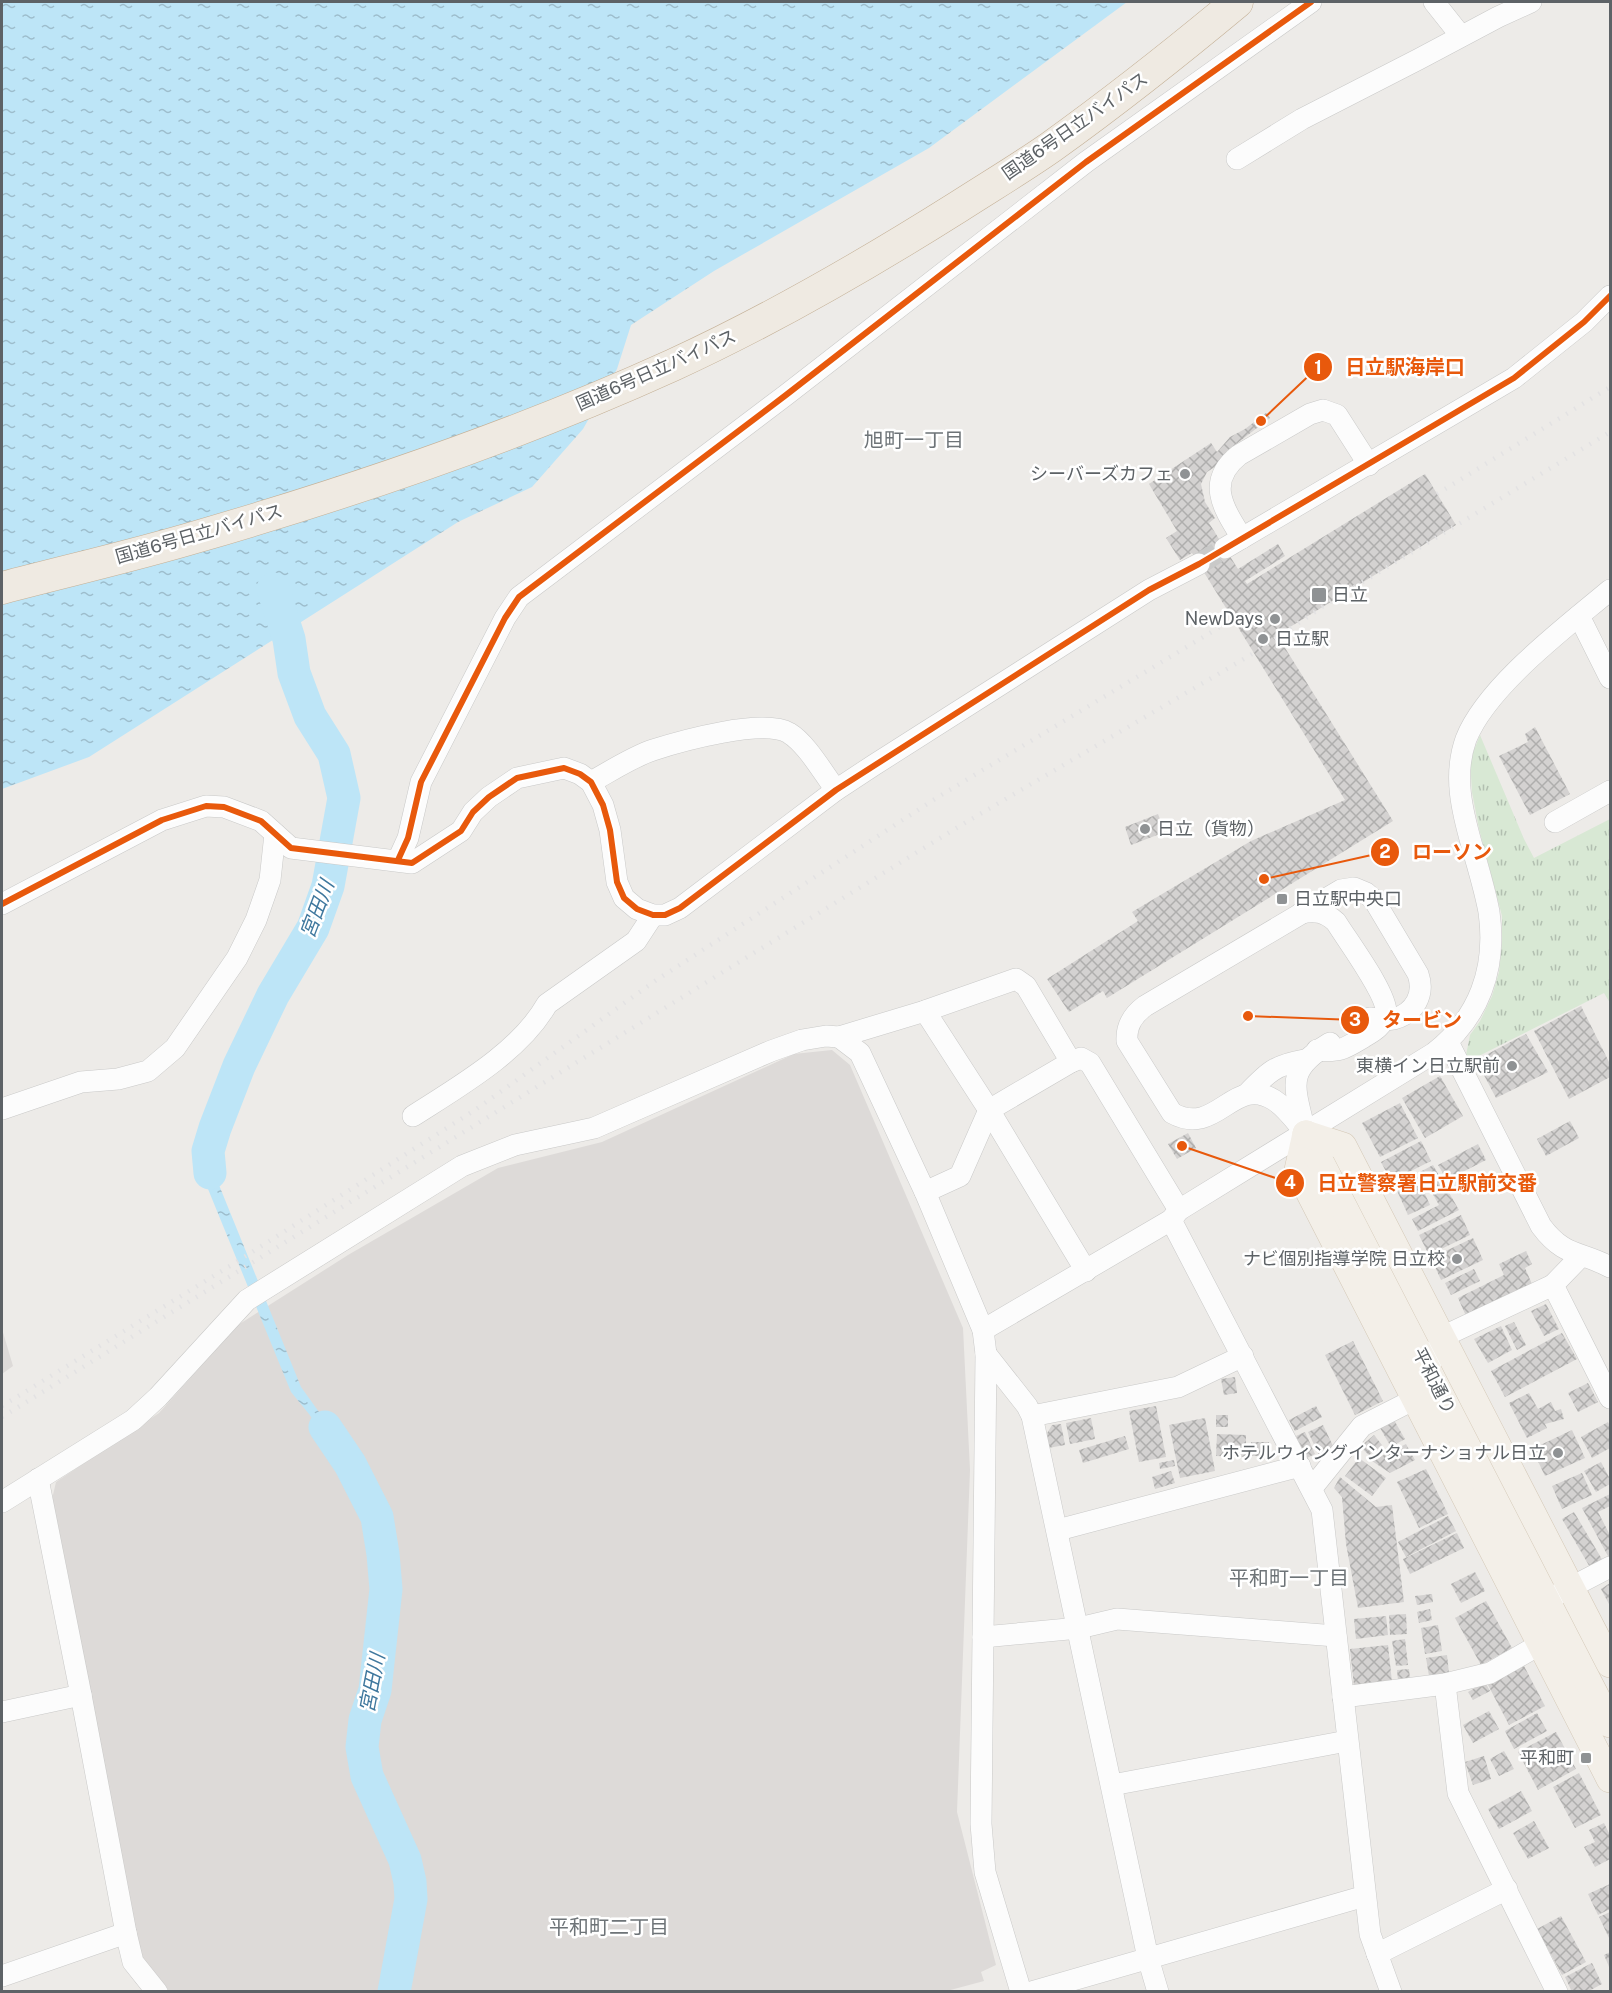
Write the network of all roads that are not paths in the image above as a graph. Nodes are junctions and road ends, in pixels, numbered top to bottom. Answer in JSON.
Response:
{"nodes":[{"id":1,"x":1237,"y":2,"type":"edge"},
{"id":2,"x":1311,"y":2,"type":"edge"},
{"id":3,"x":1434,"y":2,"type":"edge"},
{"id":4,"x":1531,"y":2,"type":"edge"},
{"id":5,"x":1496,"y":9,"type":"edge"},
{"id":6,"x":1461,"y":36,"type":"junction"},
{"id":7,"x":1237,"y":159,"type":"dead end"},
{"id":8,"x":1611,"y":296,"type":"edge"},
{"id":9,"x":1369,"y":465,"type":"junction"},
{"id":10,"x":1198,"y":564,"type":"tunnel mouth"},
{"id":11,"x":2,"y":588,"type":"edge"},
{"id":12,"x":1611,"y":590,"type":"edge"},
{"id":13,"x":1579,"y":616,"type":"junction"},
{"id":14,"x":1611,"y":678,"type":"edge"},
{"id":15,"x":591,"y":782,"type":"junction"},
{"id":16,"x":836,"y":790,"type":"junction"},
{"id":17,"x":1611,"y":791,"type":"edge"},
{"id":18,"x":1555,"y":822,"type":"dead end"},
{"id":19,"x":283,"y":841,"type":"junction"},
{"id":20,"x":388,"y":859,"type":"junction"},
{"id":21,"x":2,"y":904,"type":"edge"},
{"id":22,"x":1300,"y":913,"type":"junction"},
{"id":23,"x":653,"y":915,"type":"junction"},
{"id":24,"x":925,"y":1011,"type":"junction"},
{"id":25,"x":1377,"y":1019,"type":"junction"},
{"id":26,"x":839,"y":1037,"type":"junction"},
{"id":27,"x":1448,"y":1042,"type":"junction"},
{"id":28,"x":1311,"y":1055,"type":"junction"},
{"id":29,"x":1071,"y":1062,"type":"junction"},
{"id":30,"x":1247,"y":1094,"type":"junction"},
{"id":31,"x":2,"y":1109,"type":"edge"},
{"id":32,"x":989,"y":1110,"type":"junction"},
{"id":33,"x":413,"y":1116,"type":"dead end"},
{"id":34,"x":1306,"y":1134,"type":"junction"},
{"id":35,"x":925,"y":1192,"type":"junction"},
{"id":36,"x":1175,"y":1215,"type":"junction"},
{"id":37,"x":1581,"y":1256,"type":"junction"},
{"id":38,"x":1611,"y":1267,"type":"edge"},
{"id":39,"x":1086,"y":1271,"type":"junction"},
{"id":40,"x":1553,"y":1285,"type":"junction"},
{"id":41,"x":983,"y":1330,"type":"junction"},
{"id":42,"x":1442,"y":1337,"type":"junction"},
{"id":43,"x":986,"y":1354,"type":"junction"},
{"id":44,"x":1243,"y":1356,"type":"junction"},
{"id":45,"x":1428,"y":1370,"type":"junction"},
{"id":46,"x":1611,"y":1398,"type":"edge"},
{"id":47,"x":1414,"y":1399,"type":"junction"},
{"id":48,"x":1032,"y":1416,"type":"junction"},
{"id":49,"x":1300,"y":1466,"type":"junction"},
{"id":50,"x":38,"y":1479,"type":"junction"},
{"id":51,"x":1312,"y":1488,"type":"junction"},
{"id":52,"x":2,"y":1502,"type":"edge"},
{"id":53,"x":1058,"y":1530,"type":"junction"},
{"id":54,"x":1611,"y":1567,"type":"edge"},
{"id":55,"x":1571,"y":1587,"type":"junction"},
{"id":56,"x":1547,"y":1600,"type":"junction"},
{"id":57,"x":1078,"y":1628,"type":"junction"},
{"id":58,"x":1336,"y":1636,"type":"junction"},
{"id":59,"x":983,"y":1637,"type":"junction"},
{"id":60,"x":1552,"y":1638,"type":"junction"},
{"id":61,"x":1611,"y":1664,"type":"edge"},
{"id":62,"x":1445,"y":1684,"type":"junction"},
{"id":63,"x":81,"y":1695,"type":"junction"},
{"id":64,"x":1343,"y":1697,"type":"junction"},
{"id":65,"x":2,"y":1712,"type":"edge"},
{"id":66,"x":1611,"y":1724,"type":"edge"},
{"id":67,"x":1347,"y":1742,"type":"junction"},
{"id":68,"x":1611,"y":1779,"type":"edge"},
{"id":69,"x":1112,"y":1785,"type":"junction"},
{"id":70,"x":1507,"y":1889,"type":"junction"},
{"id":71,"x":1365,"y":1896,"type":"junction"},
{"id":72,"x":126,"y":1933,"type":"junction"},
{"id":73,"x":1377,"y":1954,"type":"junction"},
{"id":74,"x":1148,"y":1958,"type":"junction"},
{"id":75,"x":2,"y":1976,"type":"edge"},
{"id":76,"x":157,"y":1992,"type":"edge"},
{"id":77,"x":1021,"y":1992,"type":"edge"},
{"id":78,"x":1032,"y":1992,"type":"edge"},
{"id":79,"x":1158,"y":1992,"type":"edge"},
{"id":80,"x":1391,"y":1992,"type":"edge"},
{"id":81,"x":1557,"y":1992,"type":"edge"}],
"edges":[{"from":1,"to":11,"type":"highway","name":"国道6号日立バイパス"},
{"from":2,"to":20,"type":"street"},
{"from":3,"to":6,"type":"street"},
{"from":4,"to":5,"type":"street"},
{"from":5,"to":6,"type":"street"},
{"from":6,"to":7,"type":"street"},
{"from":8,"to":9,"type":"street"},
{"from":9,"to":9,"type":"street"},
{"from":10,"to":16,"type":"street"},
{"from":12,"to":13,"type":"street"},
{"from":13,"to":14,"type":"street"},
{"from":13,"to":27,"type":"street"},
{"from":15,"to":16,"type":"street"},
{"from":15,"to":20,"type":"street"},
{"from":15,"to":23,"type":"street"},
{"from":16,"to":23,"type":"street"},
{"from":17,"to":18,"type":"street"},
{"from":19,"to":20,"type":"street"},
{"from":19,"to":21,"type":"street"},
{"from":19,"to":31,"type":"street"},
{"from":22,"to":25,"type":"street"},
{"from":22,"to":25,"type":"street"},
{"from":22,"to":30,"type":"street"},
{"from":23,"to":33,"type":"street"},
{"from":24,"to":26,"type":"street"},
{"from":24,"to":29,"type":"street"},
{"from":24,"to":32,"type":"street"},
{"from":25,"to":28,"type":"street"},
{"from":26,"to":35,"type":"street"},
{"from":26,"to":50,"type":"street"},
{"from":27,"to":34,"type":"street"},
{"from":27,"to":37,"type":"street"},
{"from":28,"to":30,"type":"street"},
{"from":28,"to":34,"type":"street"},
{"from":29,"to":32,"type":"street"},
{"from":29,"to":36,"type":"street"},
{"from":30,"to":34,"type":"street"},
{"from":32,"to":35,"type":"street"},
{"from":32,"to":39,"type":"street"},
{"from":34,"to":36,"type":"street"},
{"from":34,"to":42,"type":"main road"},
{"from":34,"to":45,"type":"main road","name":"平和通り"},
{"from":34,"to":47,"type":"main road"},
{"from":35,"to":41,"type":"street"},
{"from":36,"to":39,"type":"street"},
{"from":36,"to":44,"type":"street"},
{"from":37,"to":38,"type":"street"},
{"from":37,"to":40,"type":"street"},
{"from":39,"to":41,"type":"street"},
{"from":40,"to":42,"type":"street"},
{"from":40,"to":46,"type":"street"},
{"from":41,"to":43,"type":"street"},
{"from":42,"to":45,"type":"street"},
{"from":42,"to":55,"type":"main road"},
{"from":43,"to":48,"type":"street"},
{"from":43,"to":59,"type":"street"},
{"from":44,"to":48,"type":"street"},
{"from":44,"to":49,"type":"street"},
{"from":45,"to":47,"type":"street"},
{"from":45,"to":56,"type":"main road","name":"平和通り"},
{"from":47,"to":51,"type":"street"},
{"from":47,"to":60,"type":"main road"},
{"from":48,"to":53,"type":"street"},
{"from":49,"to":51,"type":"street"},
{"from":49,"to":53,"type":"street"},
{"from":50,"to":52,"type":"street"},
{"from":50,"to":63,"type":"street"},
{"from":51,"to":58,"type":"street"},
{"from":53,"to":57,"type":"street"},
{"from":54,"to":55,"type":"street"},
{"from":55,"to":56,"type":"street"},
{"from":55,"to":61,"type":"main road"},
{"from":56,"to":60,"type":"main road","name":"平和通り"},
{"from":57,"to":58,"type":"street"},
{"from":57,"to":59,"type":"street"},
{"from":57,"to":69,"type":"street"},
{"from":58,"to":64,"type":"street"},
{"from":59,"to":77,"type":"street"},
{"from":60,"to":62,"type":"street"},
{"from":60,"to":66,"type":"main road","name":"平和通り"},
{"from":60,"to":68,"type":"main road"},
{"from":62,"to":64,"type":"street"},
{"from":62,"to":70,"type":"street"},
{"from":63,"to":65,"type":"street"},
{"from":63,"to":72,"type":"street"},
{"from":64,"to":67,"type":"street"},
{"from":67,"to":69,"type":"street"},
{"from":67,"to":71,"type":"street"},
{"from":69,"to":74,"type":"street"},
{"from":70,"to":73,"type":"street"},
{"from":70,"to":81,"type":"street"},
{"from":71,"to":73,"type":"street"},
{"from":71,"to":74,"type":"street"},
{"from":72,"to":75,"type":"street"},
{"from":72,"to":76,"type":"street"},
{"from":73,"to":80,"type":"street"},
{"from":74,"to":78,"type":"street"},
{"from":74,"to":79,"type":"street"}]}
